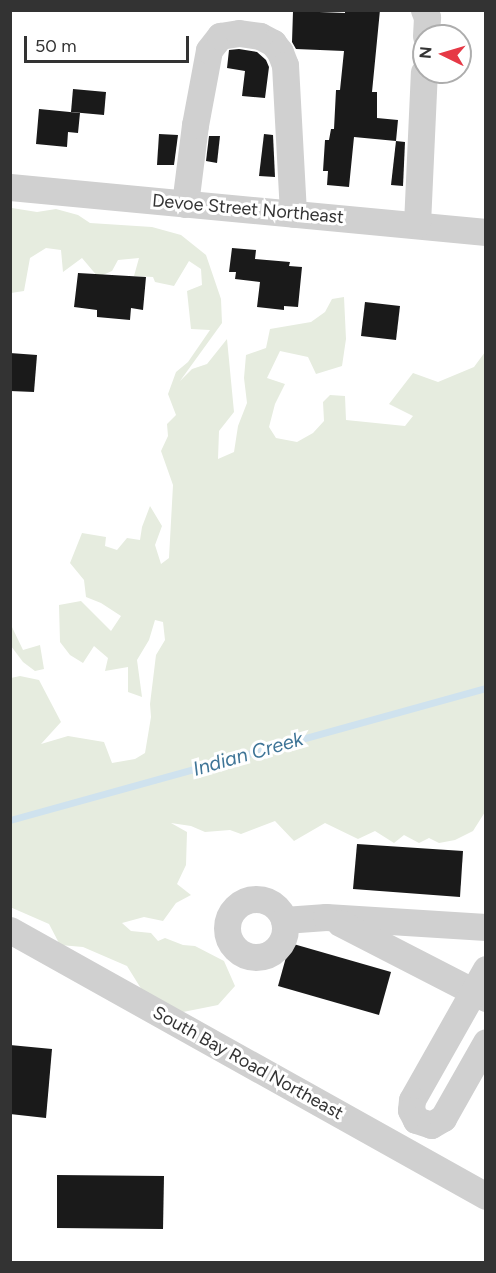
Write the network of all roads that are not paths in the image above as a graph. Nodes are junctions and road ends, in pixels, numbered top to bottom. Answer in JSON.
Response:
{"nodes":[{"id":1,"x":423,"y":84,"type":"edge"},
{"id":2,"x":10,"y":187,"type":"edge"},
{"id":3,"x":185,"y":204,"type":"junction"},
{"id":4,"x":293,"y":214,"type":"junction"},
{"id":5,"x":417,"y":224,"type":"junction"},
{"id":6,"x":486,"y":232,"type":"edge"},
{"id":7,"x":326,"y":917,"type":"junction"},
{"id":8,"x":284,"y":920,"type":"dead end"},
{"id":9,"x":486,"y":927,"type":"edge"},
{"id":10,"x":10,"y":930,"type":"edge"},
{"id":11,"x":481,"y":986,"type":"edge"},
{"id":12,"x":444,"y":1044,"type":"junction"},
{"id":13,"x":480,"y":1052,"type":"edge"},
{"id":14,"x":421,"y":1124,"type":"junction"},
{"id":15,"x":406,"y":1151,"type":"junction"},
{"id":16,"x":486,"y":1196,"type":"edge"}],
"edges":[{"from":1,"to":5,"type":"street"},
{"from":2,"to":3,"type":"street","name":"Devoe Street Northeast"},
{"from":3,"to":4,"type":"street","name":"Devoe Street Northeast"},
{"from":3,"to":4,"type":"street"},
{"from":4,"to":5,"type":"street","name":"Devoe Street Northeast"},
{"from":5,"to":6,"type":"street","name":"Devoe Street Northeast"},
{"from":7,"to":8,"type":"street"},
{"from":7,"to":9,"type":"street"},
{"from":7,"to":11,"type":"street"},
{"from":10,"to":15,"type":"street","name":"South Bay Road Northeast"},
{"from":11,"to":12,"type":"street"},
{"from":12,"to":13,"type":"street"},
{"from":12,"to":14,"type":"street"},
{"from":13,"to":14,"type":"street"},
{"from":14,"to":15,"type":"street"},
{"from":15,"to":16,"type":"street","name":"South Bay Road Northeast"}]}
